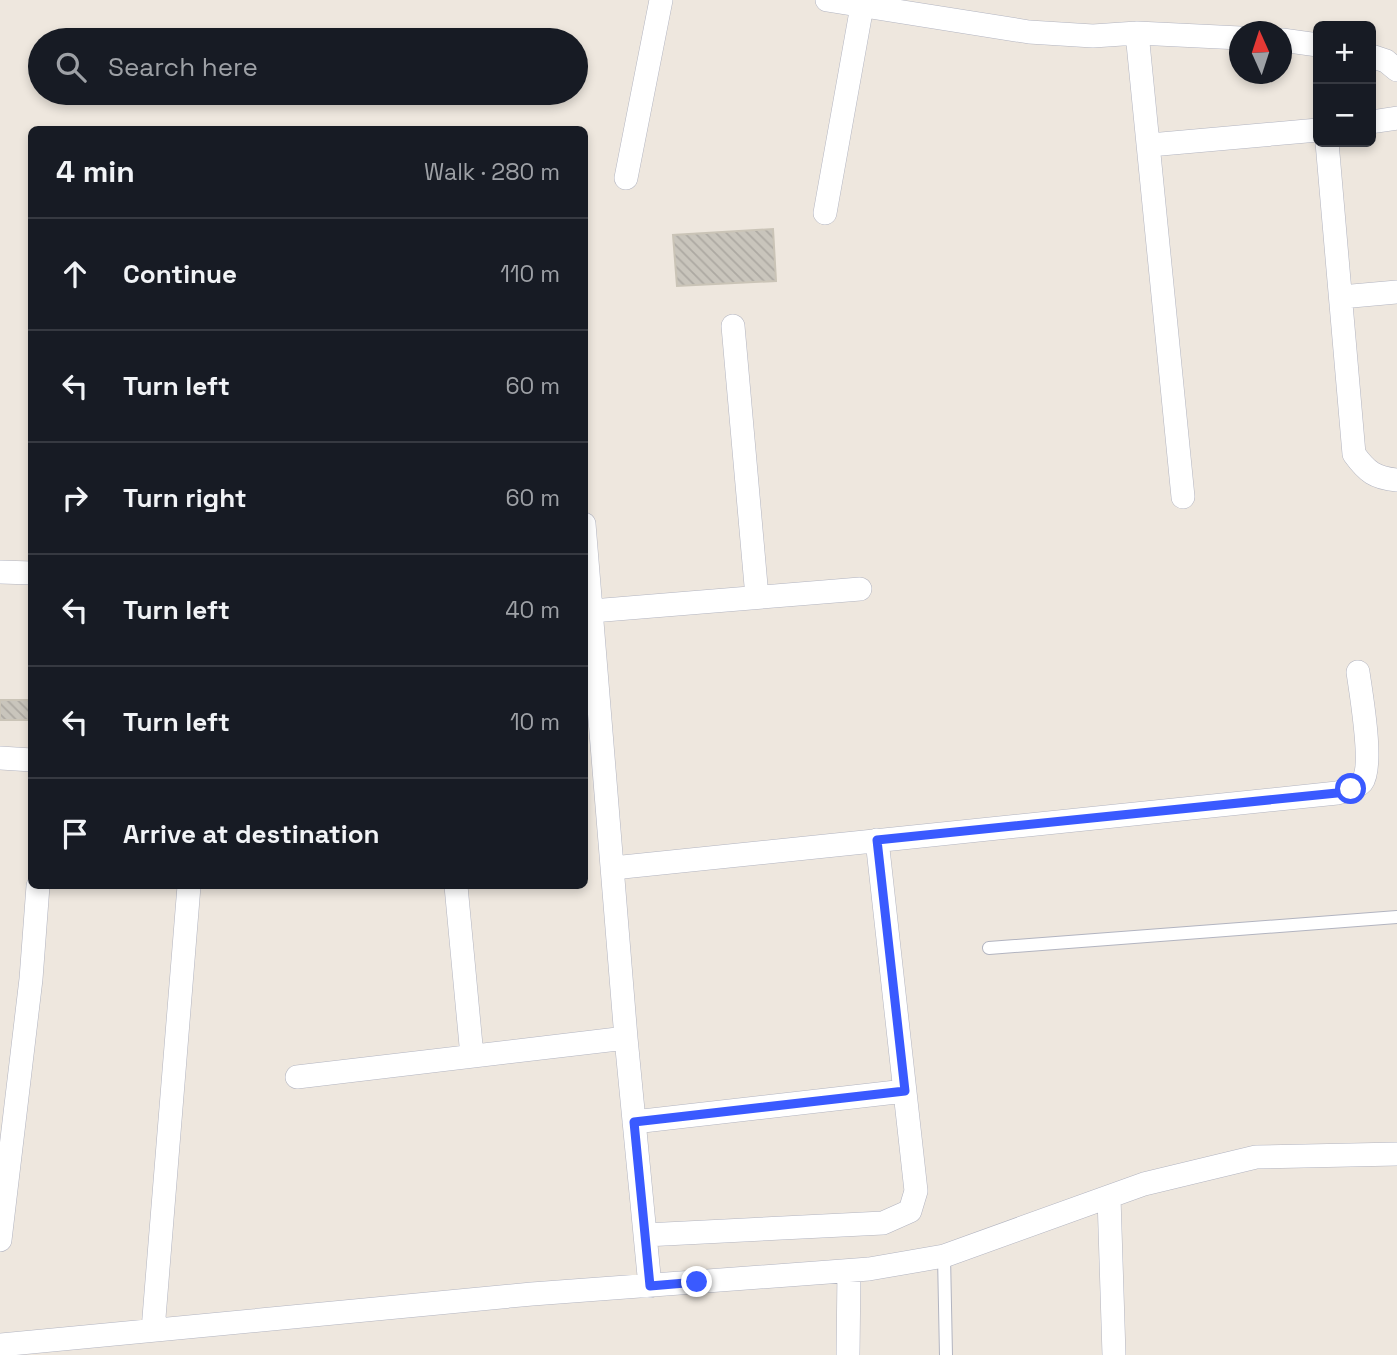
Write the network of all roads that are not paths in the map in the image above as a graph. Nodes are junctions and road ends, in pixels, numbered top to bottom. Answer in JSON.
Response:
{"nodes":[{"id":1,"x":661,"y":0,"type":"edge"},
{"id":2,"x":827,"y":0,"type":"edge"},
{"id":3,"x":862,"y":6,"type":"junction"},
{"id":4,"x":1138,"y":33,"type":"junction"},
{"id":5,"x":1229,"y":37,"type":"edge"},
{"id":6,"x":1292,"y":41,"type":"edge"},
{"id":7,"x":1313,"y":43,"type":"edge"},
{"id":8,"x":1376,"y":58,"type":"edge"},
{"id":9,"x":1397,"y":70,"type":"edge"},
{"id":10,"x":1397,"y":118,"type":"edge"},
{"id":11,"x":1376,"y":121,"type":"edge"},
{"id":12,"x":1313,"y":130,"type":"edge"},
{"id":13,"x":1150,"y":145,"type":"junction"},
{"id":14,"x":1327,"y":147,"type":"edge"},
{"id":15,"x":626,"y":178,"type":"dead end"},
{"id":16,"x":825,"y":213,"type":"dead end"},
{"id":17,"x":1397,"y":292,"type":"edge"},
{"id":18,"x":1341,"y":297,"type":"junction"},
{"id":19,"x":733,"y":326,"type":"dead end"},
{"id":20,"x":1397,"y":480,"type":"edge"},
{"id":21,"x":1183,"y":497,"type":"dead end"},
{"id":22,"x":588,"y":568,"type":"edge"},
{"id":23,"x":0,"y":572,"type":"edge"},
{"id":24,"x":28,"y":573,"type":"edge"},
{"id":25,"x":860,"y":589,"type":"dead end"},
{"id":26,"x":757,"y":597,"type":"junction"},
{"id":27,"x":592,"y":611,"type":"junction"},
{"id":28,"x":1358,"y":673,"type":"dead end"},
{"id":29,"x":0,"y":758,"type":"edge"},
{"id":30,"x":28,"y":761,"type":"edge"},
{"id":31,"x":877,"y":840,"type":"junction"},
{"id":32,"x":612,"y":869,"type":"junction"},
{"id":33,"x":37,"y":889,"type":"edge"},
{"id":34,"x":189,"y":889,"type":"edge"},
{"id":35,"x":456,"y":889,"type":"edge"},
{"id":36,"x":1397,"y":918,"type":"edge"},
{"id":37,"x":989,"y":948,"type":"dead end"},
{"id":38,"x":626,"y":1038,"type":"junction"},
{"id":39,"x":472,"y":1056,"type":"junction"},
{"id":40,"x":297,"y":1077,"type":"dead end"},
{"id":41,"x":905,"y":1091,"type":"junction"},
{"id":42,"x":634,"y":1122,"type":"junction"},
{"id":43,"x":1397,"y":1154,"type":"edge"},
{"id":44,"x":1109,"y":1197,"type":"junction"},
{"id":45,"x":645,"y":1236,"type":"junction"},
{"id":46,"x":0,"y":1240,"type":"edge"},
{"id":47,"x":944,"y":1256,"type":"junction"},
{"id":48,"x":849,"y":1271,"type":"junction"},
{"id":49,"x":650,"y":1286,"type":"junction"},
{"id":50,"x":153,"y":1330,"type":"junction"},
{"id":51,"x":0,"y":1345,"type":"edge"},
{"id":52,"x":848,"y":1355,"type":"edge"},
{"id":53,"x":946,"y":1355,"type":"edge"},
{"id":54,"x":1114,"y":1355,"type":"edge"}],
"edges":[{"from":1,"to":15,"type":"street"},
{"from":2,"to":3,"type":"street"},
{"from":3,"to":4,"type":"street"},
{"from":3,"to":16,"type":"street"},
{"from":4,"to":5,"type":"street"},
{"from":4,"to":13,"type":"street"},
{"from":6,"to":7,"type":"street"},
{"from":8,"to":9,"type":"street"},
{"from":10,"to":11,"type":"street"},
{"from":12,"to":13,"type":"street"},
{"from":13,"to":21,"type":"street"},
{"from":14,"to":18,"type":"street"},
{"from":17,"to":18,"type":"street"},
{"from":18,"to":20,"type":"street"},
{"from":19,"to":26,"type":"street"},
{"from":22,"to":27,"type":"street"},
{"from":23,"to":24,"type":"street"},
{"from":25,"to":26,"type":"street"},
{"from":26,"to":27,"type":"street"},
{"from":27,"to":32,"type":"street"},
{"from":28,"to":31,"type":"street"},
{"from":29,"to":30,"type":"street"},
{"from":31,"to":32,"type":"street"},
{"from":31,"to":41,"type":"street"},
{"from":32,"to":38,"type":"street"},
{"from":33,"to":46,"type":"street"},
{"from":34,"to":50,"type":"street"},
{"from":35,"to":39,"type":"street"},
{"from":36,"to":37,"type":"lane"},
{"from":38,"to":39,"type":"street"},
{"from":38,"to":42,"type":"street"},
{"from":39,"to":40,"type":"street"},
{"from":41,"to":42,"type":"street"},
{"from":41,"to":45,"type":"street"},
{"from":42,"to":45,"type":"street"},
{"from":43,"to":44,"type":"street"},
{"from":44,"to":47,"type":"street"},
{"from":44,"to":54,"type":"street"},
{"from":45,"to":49,"type":"street"},
{"from":47,"to":48,"type":"street"},
{"from":47,"to":53,"type":"lane"},
{"from":48,"to":49,"type":"street"},
{"from":48,"to":52,"type":"street"},
{"from":49,"to":50,"type":"street"},
{"from":50,"to":51,"type":"street"}]}
